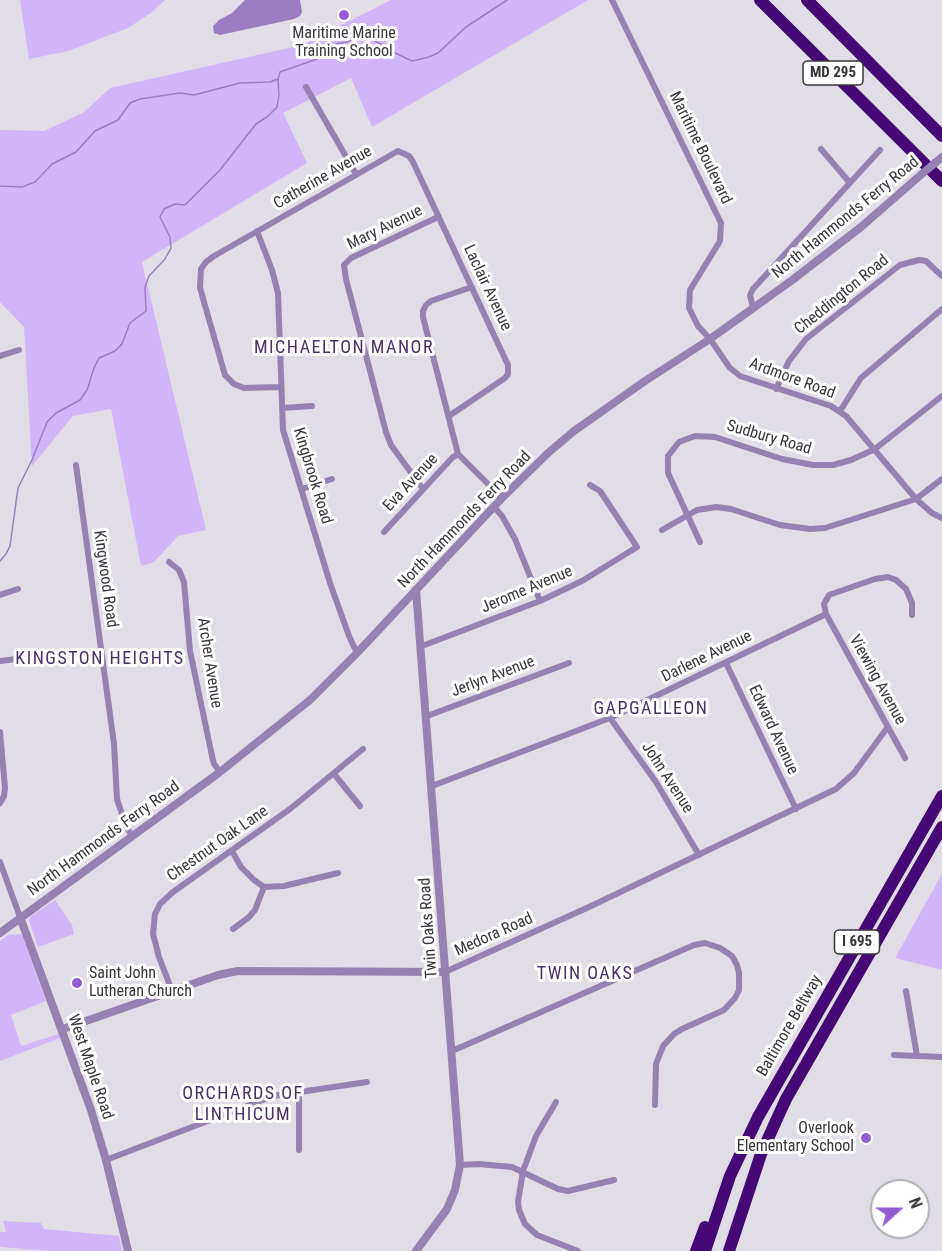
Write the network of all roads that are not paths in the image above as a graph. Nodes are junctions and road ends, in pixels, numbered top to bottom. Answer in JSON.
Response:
{"nodes":[{"id":1,"x":612,"y":0,"type":"edge"},
{"id":2,"x":760,"y":0,"type":"edge"},
{"id":3,"x":807,"y":0,"type":"edge"},
{"id":4,"x":306,"y":87,"type":"dead end"},
{"id":5,"x":942,"y":136,"type":"edge"},
{"id":6,"x":821,"y":149,"type":"dead end"},
{"id":7,"x":880,"y":150,"type":"dead end"},
{"id":8,"x":403,"y":153,"type":"joint"},
{"id":9,"x":942,"y":157,"type":"edge"},
{"id":10,"x":356,"y":174,"type":"junction"},
{"id":11,"x":942,"y":181,"type":"edge"},
{"id":12,"x":850,"y":183,"type":"junction"},
{"id":13,"x":438,"y":217,"type":"junction"},
{"id":14,"x":257,"y":231,"type":"junction"},
{"id":15,"x":942,"y":276,"type":"edge"},
{"id":16,"x":471,"y":287,"type":"junction"},
{"id":17,"x":753,"y":308,"type":"junction"},
{"id":18,"x":942,"y":309,"type":"edge"},
{"id":19,"x":710,"y":339,"type":"junction"},
{"id":20,"x":19,"y":350,"type":"dead end"},
{"id":21,"x":0,"y":356,"type":"edge"},
{"id":22,"x":280,"y":387,"type":"junction"},
{"id":23,"x":776,"y":388,"type":"junction"},
{"id":24,"x":942,"y":396,"type":"edge"},
{"id":25,"x":312,"y":406,"type":"dead end"},
{"id":26,"x":282,"y":408,"type":"junction"},
{"id":27,"x":840,"y":411,"type":"junction"},
{"id":28,"x":449,"y":416,"type":"junction"},
{"id":29,"x":875,"y":449,"type":"junction"},
{"id":30,"x":458,"y":454,"type":"junction"},
{"id":31,"x":76,"y":465,"type":"dead end"},
{"id":32,"x":332,"y":479,"type":"dead end"},
{"id":33,"x":942,"y":479,"type":"edge"},
{"id":34,"x":590,"y":485,"type":"dead end"},
{"id":35,"x":302,"y":489,"type":"junction"},
{"id":36,"x":423,"y":489,"type":"junction"},
{"id":37,"x":502,"y":498,"type":"junction"},
{"id":38,"x":916,"y":499,"type":"junction"},
{"id":39,"x":494,"y":507,"type":"junction"},
{"id":40,"x":687,"y":514,"type":"junction"},
{"id":41,"x":942,"y":518,"type":"edge"},
{"id":42,"x":662,"y":530,"type":"dead end"},
{"id":43,"x":384,"y":532,"type":"dead end"},
{"id":44,"x":700,"y":542,"type":"dead end"},
{"id":45,"x":169,"y":562,"type":"dead end"},
{"id":46,"x":18,"y":589,"type":"dead end"},
{"id":47,"x":416,"y":590,"type":"junction"},
{"id":48,"x":0,"y":596,"type":"edge"},
{"id":49,"x":540,"y":601,"type":"junction"},
{"id":50,"x":826,"y":614,"type":"junction"},
{"id":51,"x":912,"y":615,"type":"dead end"},
{"id":52,"x":422,"y":646,"type":"junction"},
{"id":53,"x":357,"y":653,"type":"junction"},
{"id":54,"x":17,"y":659,"type":"dead end"},
{"id":55,"x":0,"y":661,"type":"edge"},
{"id":56,"x":569,"y":663,"type":"dead end"},
{"id":57,"x":726,"y":663,"type":"junction"},
{"id":58,"x":427,"y":717,"type":"junction"},
{"id":59,"x":610,"y":718,"type":"junction"},
{"id":60,"x":887,"y":728,"type":"junction"},
{"id":61,"x":0,"y":732,"type":"edge"},
{"id":62,"x":363,"y":749,"type":"dead end"},
{"id":63,"x":904,"y":758,"type":"dead end"},
{"id":64,"x":220,"y":772,"type":"junction"},
{"id":65,"x":334,"y":774,"type":"junction"},
{"id":66,"x":432,"y":786,"type":"junction"},
{"id":67,"x":942,"y":796,"type":"edge"},
{"id":68,"x":0,"y":804,"type":"edge"},
{"id":69,"x":360,"y":806,"type":"dead end"},
{"id":70,"x":796,"y":809,"type":"junction"},
{"id":71,"x":942,"y":827,"type":"edge"},
{"id":72,"x":132,"y":836,"type":"junction"},
{"id":73,"x":232,"y":851,"type":"junction"},
{"id":74,"x":699,"y":855,"type":"junction"},
{"id":75,"x":0,"y":862,"type":"edge"},
{"id":76,"x":338,"y":873,"type":"dead end"},
{"id":77,"x":264,"y":886,"type":"junction"},
{"id":78,"x":20,"y":917,"type":"junction"},
{"id":79,"x":233,"y":929,"type":"dead end"},
{"id":80,"x":0,"y":933,"type":"edge"},
{"id":81,"x":445,"y":972,"type":"junction"},
{"id":82,"x":172,"y":991,"type":"junction"},
{"id":83,"x":906,"y":991,"type":"dead end"},
{"id":84,"x":63,"y":1029,"type":"junction"},
{"id":85,"x":452,"y":1051,"type":"junction"},
{"id":86,"x":894,"y":1055,"type":"dead end"},
{"id":87,"x":917,"y":1056,"type":"junction"},
{"id":88,"x":942,"y":1057,"type":"edge"},
{"id":89,"x":368,"y":1082,"type":"dead end"},
{"id":90,"x":773,"y":1089,"type":"junction"},
{"id":91,"x":299,"y":1092,"type":"junction"},
{"id":92,"x":556,"y":1102,"type":"dead end"},
{"id":93,"x":655,"y":1105,"type":"dead end"},
{"id":94,"x":298,"y":1150,"type":"dead end"},
{"id":95,"x":106,"y":1160,"type":"junction"},
{"id":96,"x":460,"y":1165,"type":"junction"},
{"id":97,"x":523,"y":1171,"type":"junction"},
{"id":98,"x":614,"y":1180,"type":"dead end"},
{"id":99,"x":738,"y":1219,"type":"junction"},
{"id":100,"x":128,"y":1251,"type":"edge"},
{"id":101,"x":416,"y":1251,"type":"edge"},
{"id":102,"x":578,"y":1251,"type":"edge"},
{"id":103,"x":696,"y":1251,"type":"edge"},
{"id":104,"x":705,"y":1251,"type":"edge"},
{"id":105,"x":729,"y":1251,"type":"edge"},
{"id":106,"x":734,"y":1251,"type":"edge"}],
"edges":[{"from":1,"to":19,"type":"street","name":"Maritime Boulevard"},
{"from":2,"to":11,"type":"highway","number":"MD 295"},
{"from":3,"to":5,"type":"highway","number":"MD 295"},
{"from":4,"to":10,"type":"street"},
{"from":6,"to":12,"type":"street"},
{"from":7,"to":12,"type":"street"},
{"from":8,"to":10,"type":"street","name":"Catherine Avenue"},
{"from":8,"to":13,"type":"street","name":"Laclair Avenue"},
{"from":9,"to":17,"type":"street","name":"North Hammonds Ferry Road","bridge":true},
{"from":10,"to":14,"type":"street","name":"Catherine Avenue"},
{"from":12,"to":17,"type":"street"},
{"from":13,"to":16,"type":"street","name":"Laclair Avenue"},
{"from":13,"to":36,"type":"street","name":"Mary Avenue"},
{"from":14,"to":22,"type":"street","name":"Kingbrook Road"},
{"from":14,"to":22,"type":"street","name":"Catherine Avenue"},
{"from":15,"to":23,"type":"street","name":"Cheddington Road"},
{"from":16,"to":28,"type":"street"},
{"from":16,"to":28,"type":"street","name":"Laclair Avenue"},
{"from":17,"to":19,"type":"street","name":"North Hammonds Ferry Road"},
{"from":18,"to":27,"type":"street"},
{"from":19,"to":23,"type":"street","name":"Ardmore Road"},
{"from":19,"to":37,"type":"street","name":"North Hammonds Ferry Road"},
{"from":20,"to":21,"type":"street"},
{"from":22,"to":26,"type":"street","name":"Kingbrook Road"},
{"from":23,"to":27,"type":"street","name":"Ardmore Road"},
{"from":24,"to":29,"type":"street","name":"Sudbury Road"},
{"from":25,"to":26,"type":"street"},
{"from":26,"to":35,"type":"street","name":"Kingbrook Road"},
{"from":27,"to":29,"type":"street","name":"Ardmore Road"},
{"from":28,"to":30,"type":"street"},
{"from":29,"to":38,"type":"street","name":"Ardmore Road"},
{"from":29,"to":40,"type":"street","name":"Sudbury Road"},
{"from":30,"to":36,"type":"street","name":"Eva Avenue"},
{"from":30,"to":37,"type":"street"},
{"from":31,"to":72,"type":"street","name":"Kingwood Road"},
{"from":32,"to":35,"type":"street"},
{"from":33,"to":38,"type":"street"},
{"from":34,"to":49,"type":"street","name":"Jerome Avenue"},
{"from":35,"to":53,"type":"street","name":"Kingbrook Road"},
{"from":36,"to":43,"type":"street","name":"Eva Avenue"},
{"from":37,"to":39,"type":"street","name":"North Hammonds Ferry Road"},
{"from":38,"to":40,"type":"street"},
{"from":38,"to":41,"type":"street","name":"Ardmore Road"},
{"from":39,"to":47,"type":"street","name":"North Hammonds Ferry Road"},
{"from":39,"to":49,"type":"street"},
{"from":40,"to":42,"type":"street"},
{"from":40,"to":44,"type":"street","name":"Sudbury Road"},
{"from":45,"to":64,"type":"street","name":"Archer Avenue"},
{"from":46,"to":48,"type":"street"},
{"from":47,"to":52,"type":"street","name":"Twin Oaks Road"},
{"from":47,"to":53,"type":"street","name":"North Hammonds Ferry Road"},
{"from":49,"to":52,"type":"street","name":"Jerome Avenue"},
{"from":50,"to":51,"type":"street"},
{"from":50,"to":57,"type":"street","name":"Darlene Avenue"},
{"from":50,"to":60,"type":"street","name":"Viewing Avenue"},
{"from":52,"to":58,"type":"street","name":"Twin Oaks Road"},
{"from":53,"to":64,"type":"street","name":"North Hammonds Ferry Road"},
{"from":54,"to":55,"type":"street"},
{"from":56,"to":58,"type":"street","name":"Jerlyn Avenue"},
{"from":57,"to":59,"type":"street","name":"Darlene Avenue"},
{"from":57,"to":70,"type":"street","name":"Edward Avenue"},
{"from":58,"to":66,"type":"street","name":"Twin Oaks Road"},
{"from":59,"to":66,"type":"street","name":"Darlene Avenue"},
{"from":59,"to":74,"type":"street","name":"John Avenue"},
{"from":60,"to":63,"type":"street","name":"Viewing Avenue"},
{"from":60,"to":70,"type":"street","name":"Medora Road"},
{"from":61,"to":68,"type":"street"},
{"from":62,"to":65,"type":"street","name":"Chestnut Oak Lane"},
{"from":64,"to":72,"type":"street","name":"North Hammonds Ferry Road"},
{"from":65,"to":69,"type":"street"},
{"from":65,"to":73,"type":"street","name":"Chestnut Oak Lane"},
{"from":66,"to":81,"type":"street","name":"Twin Oaks Road"},
{"from":67,"to":90,"type":"highway","name":"Baltimore Beltway","number":"I 695"},
{"from":70,"to":74,"type":"street","name":"Medora Road"},
{"from":71,"to":99,"type":"highway","name":"Baltimore Beltway","number":"I 695"},
{"from":72,"to":78,"type":"street","name":"North Hammonds Ferry Road"},
{"from":73,"to":77,"type":"street"},
{"from":73,"to":82,"type":"street","name":"Chestnut Oak Lane"},
{"from":74,"to":81,"type":"street","name":"Medora Road"},
{"from":75,"to":78,"type":"street","name":"West Maple Road"},
{"from":76,"to":77,"type":"street"},
{"from":77,"to":79,"type":"street"},
{"from":78,"to":80,"type":"street","name":"North Hammonds Ferry Road"},
{"from":78,"to":84,"type":"street","name":"West Maple Road"},
{"from":81,"to":82,"type":"street","name":"Medora Road"},
{"from":81,"to":85,"type":"street","name":"Twin Oaks Road"},
{"from":82,"to":84,"type":"street","name":"Medora Road"},
{"from":83,"to":87,"type":"street"},
{"from":84,"to":95,"type":"street","name":"West Maple Road"},
{"from":85,"to":93,"type":"street"},
{"from":85,"to":96,"type":"street","name":"Twin Oaks Road"},
{"from":86,"to":87,"type":"street"},
{"from":87,"to":88,"type":"street"},
{"from":89,"to":91,"type":"street"},
{"from":90,"to":103,"type":"highway"},
{"from":90,"to":104,"type":"highway","name":"Baltimore Beltway","number":"I 695"},
{"from":91,"to":94,"type":"street"},
{"from":91,"to":95,"type":"street"},
{"from":92,"to":97,"type":"street"},
{"from":95,"to":100,"type":"street","name":"West Maple Road"},
{"from":96,"to":97,"type":"street"},
{"from":96,"to":101,"type":"street","name":"Twin Oaks Road"},
{"from":97,"to":98,"type":"street"},
{"from":97,"to":102,"type":"street"},
{"from":99,"to":105,"type":"highway","name":"Baltimore Beltway","number":"I 695"},
{"from":99,"to":106,"type":"highway"}]}
